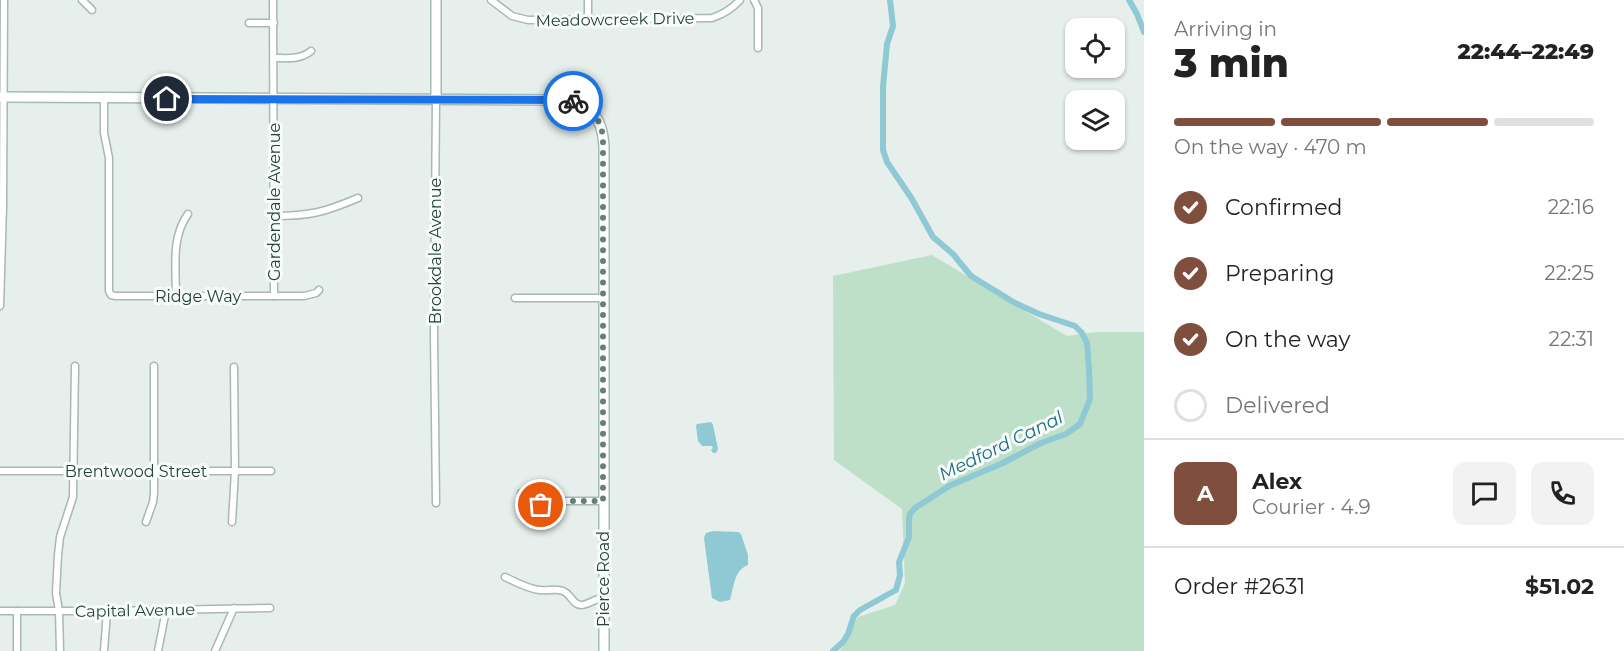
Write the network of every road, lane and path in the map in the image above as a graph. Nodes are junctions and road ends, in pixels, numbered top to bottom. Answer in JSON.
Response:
{"nodes":[{"id":1,"x":4,"y":0,"type":"edge"},
{"id":2,"x":82,"y":0,"type":"edge"},
{"id":3,"x":273,"y":0,"type":"edge"},
{"id":4,"x":436,"y":0,"type":"edge"},
{"id":5,"x":490,"y":0,"type":"edge"},
{"id":6,"x":588,"y":0,"type":"edge"},
{"id":7,"x":740,"y":0,"type":"edge"},
{"id":8,"x":754,"y":0,"type":"edge"},
{"id":9,"x":92,"y":10,"type":"dead end"},
{"id":10,"x":2,"y":13,"type":"edge"},
{"id":11,"x":588,"y":19,"type":"junction"},
{"id":12,"x":249,"y":23,"type":"dead end"},
{"id":13,"x":274,"y":23,"type":"junction"},
{"id":14,"x":758,"y":48,"type":"dead end"},
{"id":15,"x":311,"y":51,"type":"dead end"},
{"id":16,"x":274,"y":58,"type":"junction"},
{"id":17,"x":2,"y":97,"type":"edge"},
{"id":18,"x":104,"y":98,"type":"junction"},
{"id":19,"x":274,"y":99,"type":"junction"},
{"id":20,"x":436,"y":100,"type":"junction"},
{"id":21,"x":358,"y":198,"type":"dead end"},
{"id":22,"x":2,"y":207,"type":"edge"},
{"id":23,"x":188,"y":214,"type":"dead end"},
{"id":24,"x":274,"y":216,"type":"junction"},
{"id":25,"x":319,"y":290,"type":"dead end"},
{"id":26,"x":176,"y":296,"type":"junction"},
{"id":27,"x":274,"y":296,"type":"junction"},
{"id":28,"x":515,"y":298,"type":"dead end"},
{"id":29,"x":603,"y":298,"type":"junction"},
{"id":30,"x":0,"y":306,"type":"edge"},
{"id":31,"x":75,"y":366,"type":"dead end"},
{"id":32,"x":154,"y":366,"type":"dead end"},
{"id":33,"x":234,"y":367,"type":"dead end"},
{"id":34,"x":0,"y":471,"type":"edge"},
{"id":35,"x":73,"y":471,"type":"junction"},
{"id":36,"x":154,"y":471,"type":"junction"},
{"id":37,"x":235,"y":471,"type":"junction"},
{"id":38,"x":271,"y":471,"type":"dead end"},
{"id":39,"x":521,"y":493,"type":"dead end"},
{"id":40,"x":603,"y":501,"type":"junction"},
{"id":41,"x":436,"y":503,"type":"dead end"},
{"id":42,"x":146,"y":522,"type":"dead end"},
{"id":43,"x":232,"y":522,"type":"dead end"},
{"id":44,"x":505,"y":577,"type":"dead end"},
{"id":45,"x":603,"y":598,"type":"junction"},
{"id":46,"x":234,"y":608,"type":"junction"},
{"id":47,"x":270,"y":608,"type":"dead end"},
{"id":48,"x":166,"y":610,"type":"junction"},
{"id":49,"x":0,"y":611,"type":"edge"},
{"id":50,"x":17,"y":611,"type":"junction"},
{"id":51,"x":59,"y":611,"type":"junction"},
{"id":52,"x":107,"y":611,"type":"junction"},
{"id":53,"x":17,"y":651,"type":"edge"},
{"id":54,"x":60,"y":651,"type":"edge"},
{"id":55,"x":104,"y":651,"type":"edge"},
{"id":56,"x":158,"y":651,"type":"edge"},
{"id":57,"x":215,"y":651,"type":"edge"},
{"id":58,"x":603,"y":651,"type":"edge"}],
"edges":[{"from":1,"to":10,"type":"street"},
{"from":2,"to":9,"type":"street"},
{"from":3,"to":13,"type":"street","name":"Gardendale Avenue"},
{"from":4,"to":20,"type":"street","name":"Brookdale Avenue"},
{"from":5,"to":11,"type":"street","name":"Meadowcreek Drive"},
{"from":6,"to":11,"type":"street"},
{"from":7,"to":11,"type":"street","name":"Meadowcreek Drive"},
{"from":8,"to":14,"type":"street"},
{"from":10,"to":17,"type":"street"},
{"from":12,"to":13,"type":"street"},
{"from":13,"to":16,"type":"street","name":"Gardendale Avenue"},
{"from":15,"to":16,"type":"street"},
{"from":16,"to":19,"type":"street","name":"Gardendale Avenue"},
{"from":17,"to":18,"type":"street"},
{"from":17,"to":22,"type":"street"},
{"from":18,"to":19,"type":"street"},
{"from":18,"to":26,"type":"street","name":"Ridge Way"},
{"from":19,"to":20,"type":"street"},
{"from":19,"to":24,"type":"street","name":"Gardendale Avenue"},
{"from":20,"to":29,"type":"street","name":"Pierce Road"},
{"from":20,"to":41,"type":"street","name":"Brookdale Avenue"},
{"from":21,"to":24,"type":"street"},
{"from":22,"to":30,"type":"street"},
{"from":23,"to":26,"type":"street"},
{"from":24,"to":27,"type":"street","name":"Gardendale Avenue"},
{"from":25,"to":27,"type":"street","name":"Ridge Way"},
{"from":26,"to":27,"type":"street","name":"Ridge Way"},
{"from":28,"to":29,"type":"street"},
{"from":29,"to":40,"type":"street","name":"Pierce Road"},
{"from":31,"to":35,"type":"street"},
{"from":32,"to":36,"type":"street"},
{"from":33,"to":37,"type":"street"},
{"from":34,"to":35,"type":"street","name":"Brentwood Street"},
{"from":35,"to":36,"type":"street","name":"Brentwood Street"},
{"from":35,"to":51,"type":"street"},
{"from":36,"to":37,"type":"street","name":"Brentwood Street"},
{"from":36,"to":42,"type":"street"},
{"from":37,"to":38,"type":"street","name":"Brentwood Street"},
{"from":37,"to":43,"type":"street"},
{"from":39,"to":40,"type":"street"},
{"from":40,"to":45,"type":"street","name":"Pierce Road"},
{"from":44,"to":45,"type":"street"},
{"from":45,"to":58,"type":"street","name":"Pierce Road"},
{"from":46,"to":47,"type":"street","name":"Capital Avenue"},
{"from":46,"to":48,"type":"street","name":"Capital Avenue"},
{"from":46,"to":57,"type":"street"},
{"from":48,"to":52,"type":"street","name":"Capital Avenue"},
{"from":48,"to":56,"type":"street"},
{"from":49,"to":50,"type":"street","name":"Capital Avenue"},
{"from":50,"to":51,"type":"street","name":"Capital Avenue"},
{"from":50,"to":53,"type":"street"},
{"from":51,"to":52,"type":"street","name":"Capital Avenue"},
{"from":51,"to":54,"type":"street"},
{"from":52,"to":55,"type":"street"}]}
